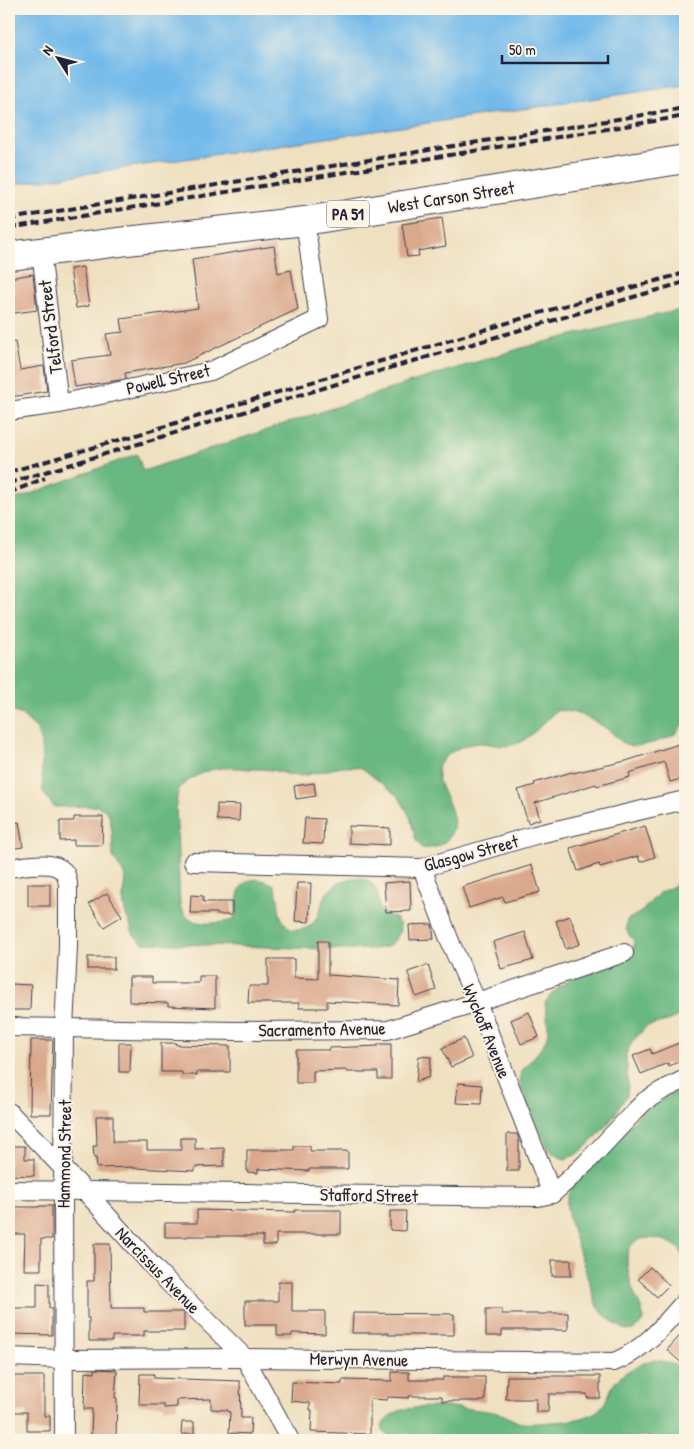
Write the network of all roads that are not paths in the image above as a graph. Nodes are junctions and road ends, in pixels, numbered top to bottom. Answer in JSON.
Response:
{"nodes":[{"id":1,"x":685,"y":159,"type":"edge"},
{"id":2,"x":305,"y":221,"type":"junction"},
{"id":3,"x":41,"y":251,"type":"junction"},
{"id":4,"x":9,"y":256,"type":"edge"},
{"id":5,"x":59,"y":404,"type":"junction"},
{"id":6,"x":9,"y":411,"type":"edge"},
{"id":7,"x":685,"y":800,"type":"edge"},
{"id":8,"x":193,"y":862,"type":"dead end"},
{"id":9,"x":9,"y":868,"type":"edge"},
{"id":10,"x":422,"y":868,"type":"junction"},
{"id":11,"x":624,"y":953,"type":"dead end"},
{"id":12,"x":477,"y":1002,"type":"junction"},
{"id":13,"x":9,"y":1027,"type":"edge"},
{"id":14,"x":64,"y":1028,"type":"junction"},
{"id":15,"x":685,"y":1079,"type":"edge"},
{"id":16,"x":9,"y":1112,"type":"edge"},
{"id":17,"x":63,"y":1170,"type":"junction"},
{"id":18,"x":9,"y":1190,"type":"edge"},
{"id":19,"x":63,"y":1190,"type":"junction"},
{"id":20,"x":85,"y":1191,"type":"junction"},
{"id":21,"x":552,"y":1194,"type":"junction"},
{"id":22,"x":685,"y":1301,"type":"edge"},
{"id":23,"x":9,"y":1357,"type":"edge"},
{"id":24,"x":245,"y":1358,"type":"junction"},
{"id":25,"x":63,"y":1359,"type":"junction"},
{"id":26,"x":64,"y":1440,"type":"edge"},
{"id":27,"x":290,"y":1440,"type":"edge"}],
"edges":[{"from":1,"to":2,"type":"main road","name":"West Carson Street","number":"PA 51"},
{"from":2,"to":3,"type":"main road","name":"West Carson Street","number":"PA 51"},
{"from":2,"to":5,"type":"street","name":"Powell Street"},
{"from":3,"to":4,"type":"main road","name":"West Carson Street","number":"PA 51"},
{"from":3,"to":5,"type":"street","name":"Telford Street"},
{"from":5,"to":6,"type":"street","name":"Powell Street"},
{"from":7,"to":10,"type":"street","name":"Glasgow Street"},
{"from":8,"to":10,"type":"street","name":"Glasgow Street"},
{"from":9,"to":14,"type":"street","name":"Hammond Street"},
{"from":10,"to":12,"type":"street","name":"Wyckoff Avenue"},
{"from":11,"to":12,"type":"street","name":"Sacramento Avenue"},
{"from":12,"to":14,"type":"street","name":"Sacramento Avenue"},
{"from":12,"to":21,"type":"street","name":"Wyckoff Avenue"},
{"from":13,"to":14,"type":"street","name":"Sacramento Avenue"},
{"from":14,"to":17,"type":"street","name":"Hammond Street"},
{"from":15,"to":21,"type":"street"},
{"from":16,"to":17,"type":"street","name":"Narcissus Avenue"},
{"from":17,"to":19,"type":"street","name":"Hammond Street"},
{"from":17,"to":20,"type":"street","name":"Narcissus Avenue"},
{"from":18,"to":19,"type":"street","name":"Stafford Street"},
{"from":19,"to":20,"type":"street","name":"Stafford Street"},
{"from":19,"to":25,"type":"street","name":"Hammond Street"},
{"from":20,"to":21,"type":"street","name":"Stafford Street"},
{"from":20,"to":24,"type":"street","name":"Narcissus Avenue"},
{"from":22,"to":24,"type":"street","name":"Merwyn Avenue"},
{"from":23,"to":25,"type":"street","name":"Merwyn Avenue"},
{"from":24,"to":25,"type":"street","name":"Merwyn Avenue"},
{"from":24,"to":27,"type":"street","name":"Narcissus Avenue"},
{"from":25,"to":26,"type":"street","name":"Hammond Street"}]}
